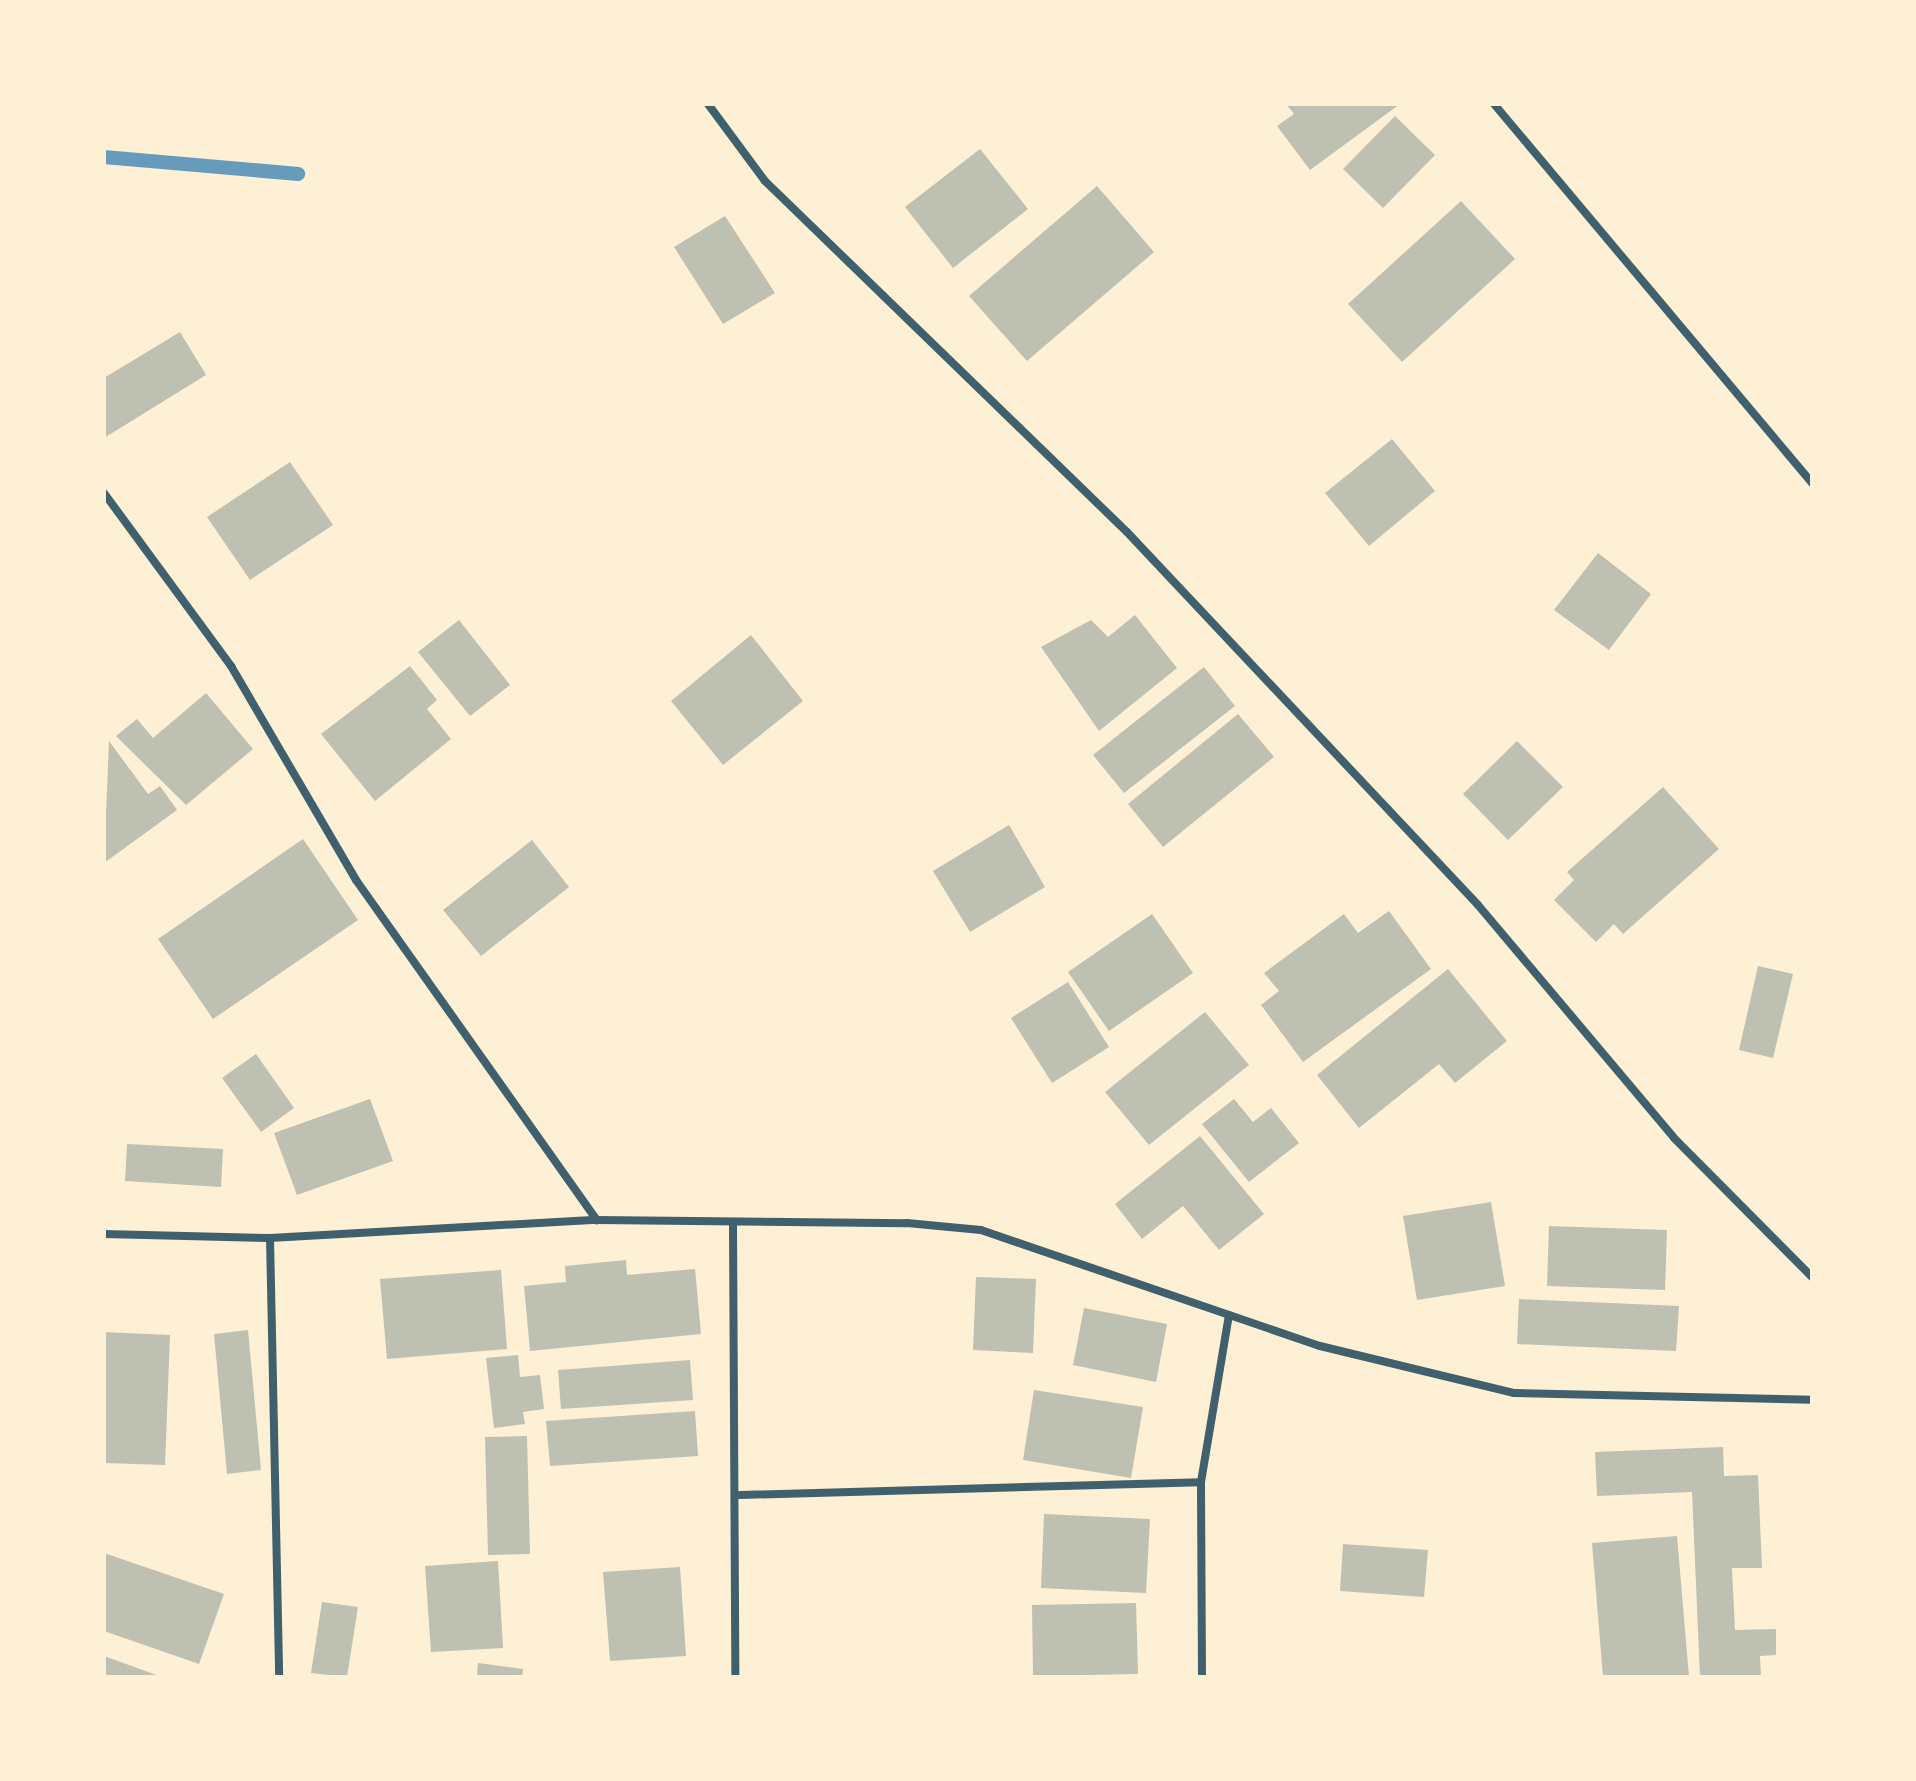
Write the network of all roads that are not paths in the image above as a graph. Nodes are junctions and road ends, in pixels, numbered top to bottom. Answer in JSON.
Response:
{"nodes":[{"id":1,"x":708,"y":104,"type":"edge"},
{"id":2,"x":1494,"y":104,"type":"edge"},
{"id":3,"x":1812,"y":483,"type":"edge"},
{"id":4,"x":104,"y":493,"type":"edge"},
{"id":5,"x":597,"y":1220,"type":"junction"},
{"id":6,"x":733,"y":1225,"type":"junction"},
{"id":7,"x":104,"y":1234,"type":"edge"},
{"id":8,"x":270,"y":1238,"type":"junction"},
{"id":9,"x":1812,"y":1277,"type":"edge"},
{"id":10,"x":1229,"y":1315,"type":"junction"},
{"id":11,"x":1812,"y":1400,"type":"edge"},
{"id":12,"x":1201,"y":1482,"type":"junction"},
{"id":13,"x":740,"y":1495,"type":"junction"},
{"id":14,"x":279,"y":1677,"type":"edge"},
{"id":15,"x":735,"y":1677,"type":"edge"},
{"id":16,"x":1202,"y":1677,"type":"edge"}],
"edges":[{"from":1,"to":9,"type":"street"},
{"from":2,"to":3,"type":"street"},
{"from":4,"to":5,"type":"street"},
{"from":5,"to":6,"type":"street"},
{"from":5,"to":8,"type":"street"},
{"from":6,"to":10,"type":"street"},
{"from":6,"to":13,"type":"street"},
{"from":7,"to":8,"type":"street"},
{"from":8,"to":14,"type":"street"},
{"from":10,"to":11,"type":"street"},
{"from":10,"to":12,"type":"street"},
{"from":12,"to":13,"type":"street"},
{"from":12,"to":16,"type":"street"},
{"from":13,"to":15,"type":"street"}]}
